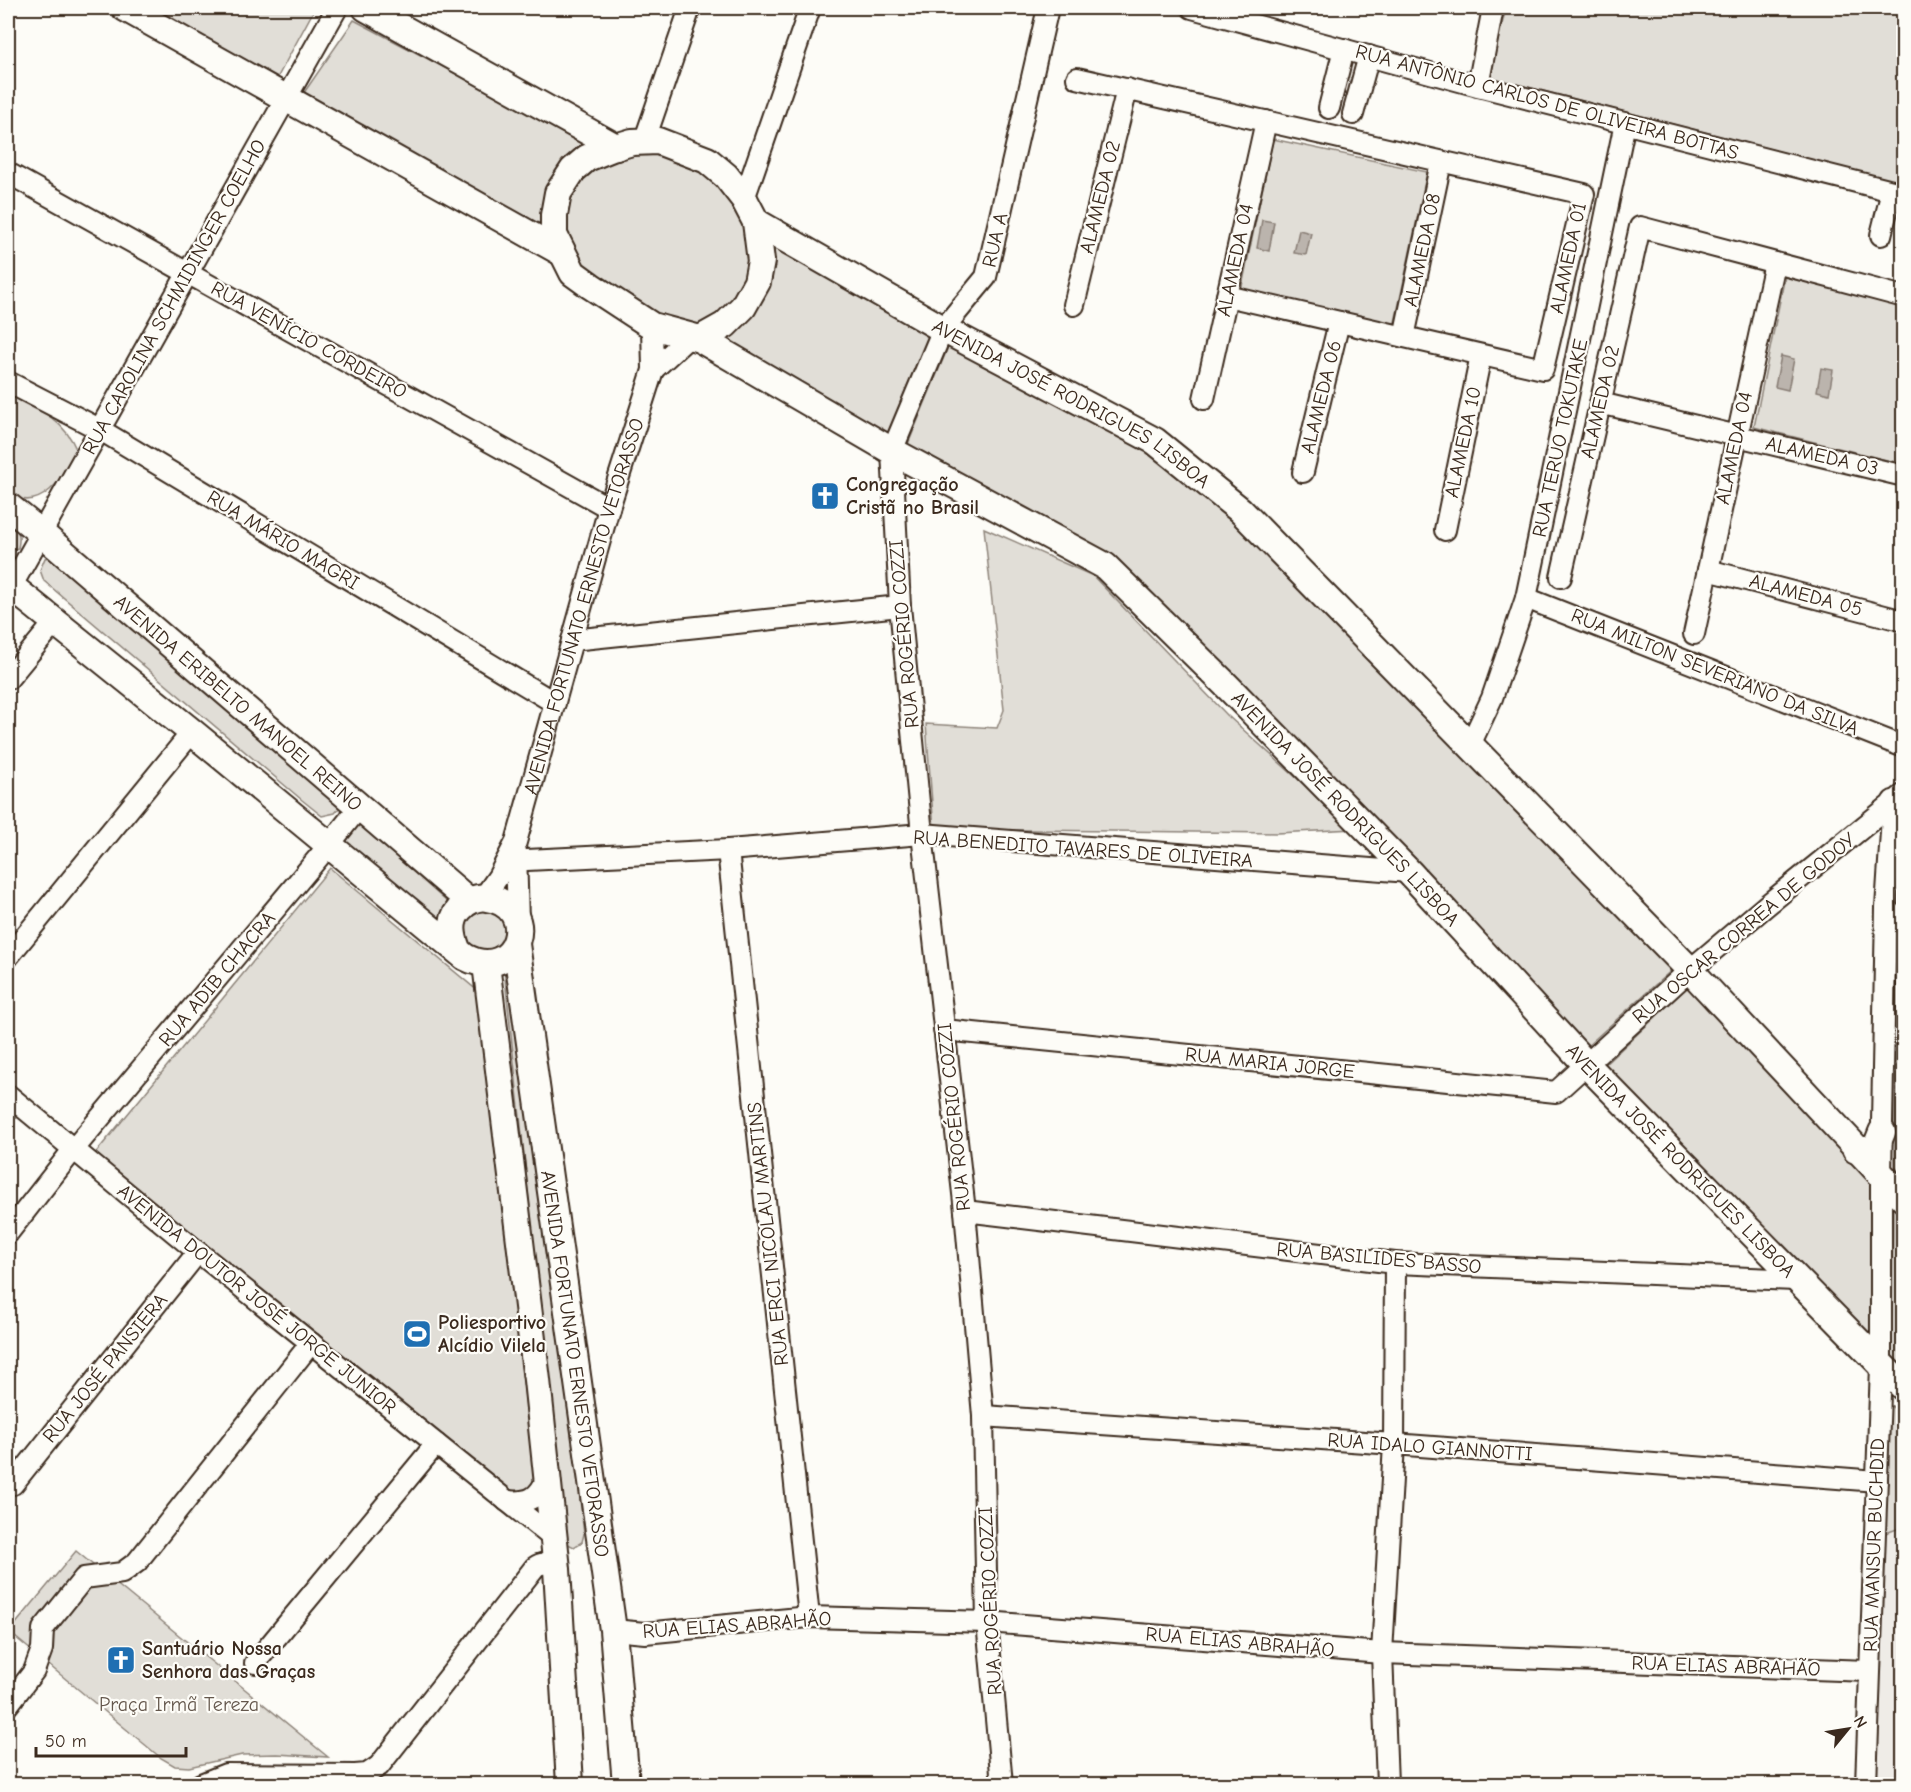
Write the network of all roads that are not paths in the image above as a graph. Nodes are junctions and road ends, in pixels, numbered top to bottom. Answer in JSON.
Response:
{"nodes":[{"id":1,"x":125,"y":8,"type":"edge"},
{"id":2,"x":337,"y":8,"type":"edge"},
{"id":3,"x":366,"y":8,"type":"edge"},
{"id":4,"x":690,"y":8,"type":"edge"},
{"id":5,"x":810,"y":8,"type":"edge"},
{"id":6,"x":1048,"y":8,"type":"edge"},
{"id":7,"x":1192,"y":8,"type":"edge"},
{"id":8,"x":1493,"y":8,"type":"edge"},
{"id":9,"x":1344,"y":49,"type":"junction"},
{"id":10,"x":1369,"y":56,"type":"junction"},
{"id":11,"x":1077,"y":78,"type":"dead end"},
{"id":12,"x":1478,"y":86,"type":"junction"},
{"id":13,"x":1126,"y":89,"type":"junction"},
{"id":14,"x":286,"y":98,"type":"junction"},
{"id":15,"x":1329,"y":108,"type":"dead end"},
{"id":16,"x":1353,"y":114,"type":"dead end"},
{"id":17,"x":1266,"y":121,"type":"junction"},
{"id":18,"x":1625,"y":123,"type":"junction"},
{"id":19,"x":644,"y":142,"type":"junction"},
{"id":20,"x":616,"y":147,"type":"junction"},
{"id":21,"x":1441,"y":162,"type":"junction"},
{"id":22,"x":8,"y":173,"type":"edge"},
{"id":23,"x":1898,"y":192,"type":"edge"},
{"id":24,"x":744,"y":200,"type":"junction"},
{"id":25,"x":756,"y":222,"type":"junction"},
{"id":26,"x":1881,"y":235,"type":"dead end"},
{"id":27,"x":561,"y":252,"type":"junction"},
{"id":28,"x":1775,"y":263,"type":"junction"},
{"id":29,"x":188,"y":273,"type":"junction"},
{"id":30,"x":1227,"y":297,"type":"junction"},
{"id":31,"x":1904,"y":297,"type":"edge"},
{"id":32,"x":1074,"y":305,"type":"dead end"},
{"id":33,"x":1339,"y":322,"type":"junction"},
{"id":34,"x":652,"y":326,"type":"junction"},
{"id":35,"x":943,"y":329,"type":"junction"},
{"id":36,"x":1404,"y":337,"type":"junction"},
{"id":37,"x":695,"y":338,"type":"junction"},
{"id":38,"x":1481,"y":355,"type":"junction"},
{"id":39,"x":653,"y":370,"type":"junction"},
{"id":40,"x":8,"y":382,"type":"edge"},
{"id":41,"x":1204,"y":399,"type":"dead end"},
{"id":42,"x":1600,"y":403,"type":"junction"},
{"id":43,"x":99,"y":429,"type":"junction"},
{"id":44,"x":1737,"y":436,"type":"junction"},
{"id":45,"x":892,"y":451,"type":"junction"},
{"id":46,"x":1303,"y":472,"type":"dead end"},
{"id":47,"x":1904,"y":476,"type":"edge"},
{"id":48,"x":8,"y":506,"type":"edge"},
{"id":49,"x":609,"y":508,"type":"junction"},
{"id":50,"x":1444,"y":530,"type":"dead end"},
{"id":51,"x":41,"y":532,"type":"junction"},
{"id":52,"x":1708,"y":570,"type":"junction"},
{"id":53,"x":1561,"y":577,"type":"dead end"},
{"id":54,"x":9,"y":585,"type":"edge"},
{"id":55,"x":1526,"y":598,"type":"junction"},
{"id":56,"x":900,"y":606,"type":"junction"},
{"id":57,"x":56,"y":621,"type":"junction"},
{"id":58,"x":1904,"y":621,"type":"edge"},
{"id":59,"x":1694,"y":634,"type":"dead end"},
{"id":60,"x":572,"y":640,"type":"junction"},
{"id":61,"x":8,"y":679,"type":"edge"},
{"id":62,"x":555,"y":703,"type":"junction"},
{"id":63,"x":192,"y":732,"type":"junction"},
{"id":64,"x":1470,"y":745,"type":"junction"},
{"id":65,"x":1904,"y":747,"type":"edge"},
{"id":66,"x":1898,"y":798,"type":"edge"},
{"id":67,"x":360,"y":807,"type":"junction"},
{"id":68,"x":922,"y":834,"type":"junction"},
{"id":69,"x":329,"y":845,"type":"junction"},
{"id":70,"x":728,"y":850,"type":"junction"},
{"id":71,"x":511,"y":861,"type":"junction"},
{"id":72,"x":1409,"y":872,"type":"junction"},
{"id":73,"x":477,"y":899,"type":"junction"},
{"id":74,"x":1886,"y":908,"type":"junction"},
{"id":75,"x":1904,"y":926,"type":"edge"},
{"id":76,"x":517,"y":932,"type":"junction"},
{"id":77,"x":457,"y":949,"type":"junction"},
{"id":78,"x":8,"y":957,"type":"edge"},
{"id":79,"x":486,"y":964,"type":"junction"},
{"id":80,"x":1690,"y":970,"type":"junction"},
{"id":81,"x":944,"y":1030,"type":"junction"},
{"id":82,"x":1586,"y":1064,"type":"junction"},
{"id":83,"x":8,"y":1095,"type":"edge"},
{"id":84,"x":1882,"y":1132,"type":"junction"},
{"id":85,"x":1856,"y":1149,"type":"junction"},
{"id":86,"x":73,"y":1150,"type":"junction"},
{"id":87,"x":1881,"y":1176,"type":"junction"},
{"id":88,"x":1904,"y":1199,"type":"edge"},
{"id":89,"x":964,"y":1211,"type":"junction"},
{"id":90,"x":8,"y":1233,"type":"edge"},
{"id":91,"x":198,"y":1252,"type":"junction"},
{"id":92,"x":1395,"y":1263,"type":"junction"},
{"id":93,"x":1796,"y":1280,"type":"junction"},
{"id":94,"x":311,"y":1343,"type":"junction"},
{"id":95,"x":1881,"y":1366,"type":"junction"},
{"id":96,"x":1904,"y":1388,"type":"edge"},
{"id":97,"x":983,"y":1416,"type":"junction"},
{"id":98,"x":436,"y":1444,"type":"junction"},
{"id":99,"x":1394,"y":1444,"type":"junction"},
{"id":100,"x":547,"y":1478,"type":"junction"},
{"id":101,"x":1877,"y":1481,"type":"junction"},
{"id":102,"x":10,"y":1483,"type":"edge"},
{"id":103,"x":507,"y":1501,"type":"junction"},
{"id":104,"x":554,"y":1538,"type":"junction"},
{"id":105,"x":557,"y":1569,"type":"junction"},
{"id":106,"x":809,"y":1617,"type":"junction"},
{"id":107,"x":987,"y":1622,"type":"junction"},
{"id":108,"x":613,"y":1630,"type":"junction"},
{"id":109,"x":1383,"y":1653,"type":"junction"},
{"id":110,"x":255,"y":1663,"type":"dead end"},
{"id":111,"x":1868,"y":1671,"type":"junction"},
{"id":112,"x":8,"y":1705,"type":"edge"},
{"id":113,"x":201,"y":1785,"type":"edge"},
{"id":114,"x":570,"y":1785,"type":"edge"},
{"id":115,"x":626,"y":1785,"type":"edge"},
{"id":116,"x":1002,"y":1785,"type":"edge"},
{"id":117,"x":1387,"y":1785,"type":"edge"},
{"id":118,"x":1866,"y":1785,"type":"edge"}],
"edges":[{"from":1,"to":14,"type":"main road"},
{"from":2,"to":14,"type":"street","name":"RUA CAROLINA SCHMIDINGER COELHO"},
{"from":3,"to":20,"type":"main road"},
{"from":4,"to":19,"type":"street"},
{"from":5,"to":24,"type":"street"},
{"from":6,"to":35,"type":"street","name":"RUA A"},
{"from":7,"to":9,"type":"street","name":"RUA ANTÔNIO CARLOS DE OLIVEIRA BOTTAS"},
{"from":8,"to":12,"type":"street"},
{"from":9,"to":10,"type":"street","name":"RUA ANTÔNIO CARLOS DE OLIVEIRA BOTTAS"},
{"from":9,"to":15,"type":"street"},
{"from":10,"to":12,"type":"street","name":"RUA ANTÔNIO CARLOS DE OLIVEIRA BOTTAS"},
{"from":10,"to":16,"type":"street"},
{"from":11,"to":13,"type":"street","name":"ALAMEDA 01"},
{"from":12,"to":18,"type":"street","name":"RUA ANTÔNIO CARLOS DE OLIVEIRA BOTTAS"},
{"from":13,"to":17,"type":"street","name":"ALAMEDA 01"},
{"from":13,"to":32,"type":"street","name":"ALAMEDA 02"},
{"from":14,"to":27,"type":"main road"},
{"from":14,"to":29,"type":"street","name":"RUA CAROLINA SCHMIDINGER COELHO"},
{"from":17,"to":21,"type":"street","name":"ALAMEDA 01"},
{"from":17,"to":30,"type":"street","name":"ALAMEDA 04"},
{"from":18,"to":23,"type":"street","name":"RUA ANTÔNIO CARLOS DE OLIVEIRA BOTTAS"},
{"from":18,"to":55,"type":"street","name":"RUA TERUO TOKUTAKE"},
{"from":19,"to":20,"type":"main road"},
{"from":19,"to":24,"type":"main road"},
{"from":20,"to":27,"type":"main road"},
{"from":21,"to":36,"type":"street","name":"ALAMEDA 08"},
{"from":21,"to":38,"type":"street","name":"ALAMEDA 01"},
{"from":22,"to":29,"type":"street","name":"RUA VENÍCIO CORDEIRO"},
{"from":23,"to":26,"type":"street"},
{"from":24,"to":25,"type":"main road"},
{"from":25,"to":35,"type":"main road","name":"AVENIDA JOSÉ RODRIGUES LISBOA"},
{"from":25,"to":37,"type":"main road"},
{"from":27,"to":34,"type":"main road"},
{"from":28,"to":31,"type":"street"},
{"from":28,"to":42,"type":"street","name":"ALAMEDA 02"},
{"from":28,"to":44,"type":"street","name":"ALAMEDA 04"},
{"from":29,"to":43,"type":"street","name":"RUA CAROLINA SCHMIDINGER COELHO"},
{"from":29,"to":49,"type":"street","name":"RUA VENÍCIO CORDEIRO"},
{"from":30,"to":33,"type":"street","name":"ALAMEDA 01"},
{"from":30,"to":41,"type":"street","name":"ALAMEDA 04"},
{"from":33,"to":36,"type":"street","name":"ALAMEDA 01"},
{"from":33,"to":46,"type":"street","name":"ALAMEDA 06"},
{"from":34,"to":37,"type":"main road"},
{"from":34,"to":39,"type":"street","name":"AVENIDA FORTUNATO ERNESTO VETORASSO"},
{"from":35,"to":45,"type":"street","name":"RUA A"},
{"from":35,"to":64,"type":"main road","name":"AVENIDA JOSÉ RODRIGUES LISBOA"},
{"from":36,"to":38,"type":"street","name":"ALAMEDA 01"},
{"from":37,"to":39,"type":"street","name":"AVENIDA FORTUNATO ERNESTO VETORASSO"},
{"from":37,"to":45,"type":"main road","name":"AVENIDA JOSÉ RODRIGUES LISBOA"},
{"from":38,"to":50,"type":"street","name":"ALAMEDA 10"},
{"from":39,"to":49,"type":"street","name":"AVENIDA FORTUNATO ERNESTO VETORASSO"},
{"from":40,"to":43,"type":"street","name":"RUA MÁRIO MAGRI"},
{"from":42,"to":44,"type":"street","name":"ALAMEDA 03"},
{"from":42,"to":53,"type":"street","name":"ALAMEDA 02"},
{"from":43,"to":51,"type":"street","name":"RUA CAROLINA SCHMIDINGER COELHO"},
{"from":43,"to":62,"type":"street","name":"RUA MÁRIO MAGRI"},
{"from":44,"to":47,"type":"street","name":"ALAMEDA 03"},
{"from":44,"to":52,"type":"street","name":"ALAMEDA 04"},
{"from":45,"to":56,"type":"street","name":"RUA ROGÉRIO COZZI"},
{"from":45,"to":72,"type":"main road","name":"AVENIDA JOSÉ RODRIGUES LISBOA"},
{"from":48,"to":51,"type":"main road","name":"AVENIDA ERIBELTO MANOEL REINO"},
{"from":49,"to":60,"type":"street","name":"AVENIDA FORTUNATO ERNESTO VETORASSO"},
{"from":51,"to":54,"type":"street","name":"RUA CAROLINA SCHMIDINGER COELHO"},
{"from":51,"to":67,"type":"main road","name":"AVENIDA ERIBELTO MANOEL REINO"},
{"from":52,"to":58,"type":"street","name":"ALAMEDA 05"},
{"from":52,"to":59,"type":"street","name":"ALAMEDA 04"},
{"from":54,"to":57,"type":"main road"},
{"from":55,"to":64,"type":"street","name":"RUA TERUO TOKUTAKE"},
{"from":55,"to":65,"type":"street","name":"RUA MILTON SEVERIANO DA SILVA"},
{"from":56,"to":60,"type":"street"},
{"from":56,"to":68,"type":"street","name":"RUA ROGÉRIO COZZI"},
{"from":57,"to":61,"type":"street"},
{"from":57,"to":63,"type":"main road"},
{"from":60,"to":62,"type":"street","name":"AVENIDA FORTUNATO ERNESTO VETORASSO"},
{"from":62,"to":71,"type":"street","name":"AVENIDA FORTUNATO ERNESTO VETORASSO"},
{"from":63,"to":69,"type":"main road"},
{"from":63,"to":78,"type":"street"},
{"from":64,"to":80,"type":"main road","name":"AVENIDA JOSÉ RODRIGUES LISBOA"},
{"from":66,"to":74,"type":"street","name":"RUA MANSUR BUCHDID"},
{"from":66,"to":80,"type":"street","name":"RUA OSCAR CORREA DE GODOY"},
{"from":67,"to":69,"type":"street","name":"RUA ADIB CHACRA"},
{"from":67,"to":73,"type":"main road","name":"AVENIDA ERIBELTO MANOEL REINO"},
{"from":68,"to":70,"type":"street","name":"RUA BENEDITO TAVARES DE OLIVEIRA"},
{"from":68,"to":72,"type":"street","name":"RUA BENEDITO TAVARES DE OLIVEIRA"},
{"from":68,"to":81,"type":"street","name":"RUA ROGÉRIO COZZI"},
{"from":69,"to":77,"type":"main road"},
{"from":69,"to":86,"type":"street","name":"RUA ADIB CHACRA"},
{"from":70,"to":71,"type":"street","name":"RUA BENEDITO TAVARES DE OLIVEIRA"},
{"from":70,"to":106,"type":"street","name":"RUA ERCI NICOLAU MARTINS"},
{"from":71,"to":73,"type":"street","name":"AVENIDA FORTUNATO ERNESTO VETORASSO"},
{"from":71,"to":76,"type":"street","name":"AVENIDA FORTUNATO ERNESTO VETORASSO"},
{"from":72,"to":82,"type":"main road","name":"AVENIDA JOSÉ RODRIGUES LISBOA"},
{"from":73,"to":76,"type":"main road"},
{"from":73,"to":77,"type":"main road"},
{"from":74,"to":75,"type":"street"},
{"from":74,"to":84,"type":"street","name":"RUA MANSUR BUCHDID"},
{"from":76,"to":79,"type":"main road"},
{"from":76,"to":108,"type":"main road","name":"AVENIDA FORTUNATO ERNESTO VETORASSO"},
{"from":77,"to":79,"type":"main road"},
{"from":79,"to":100,"type":"main road","name":"AVENIDA FORTUNATO ERNESTO VETORASSO"},
{"from":80,"to":82,"type":"street","name":"RUA OSCAR CORREA DE GODOY"},
{"from":80,"to":85,"type":"main road","name":"AVENIDA JOSÉ RODRIGUES LISBOA"},
{"from":81,"to":82,"type":"street","name":"RUA MARIA JORGE"},
{"from":81,"to":89,"type":"street","name":"RUA ROGÉRIO COZZI"},
{"from":82,"to":93,"type":"main road","name":"AVENIDA JOSÉ RODRIGUES LISBOA"},
{"from":83,"to":86,"type":"street","name":"AVENIDA DOUTOR JOSÉ JORGE JUNIOR"},
{"from":84,"to":85,"type":"main road"},
{"from":84,"to":87,"type":"street","name":"RUA MANSUR BUCHDID"},
{"from":85,"to":87,"type":"main road","name":"AVENIDA JOSÉ RODRIGUES LISBOA"},
{"from":86,"to":90,"type":"street","name":"RUA ADIB CHACRA"},
{"from":86,"to":91,"type":"street","name":"AVENIDA DOUTOR JOSÉ JORGE JUNIOR"},
{"from":87,"to":88,"type":"main road","name":"AVENIDA JOSÉ RODRIGUES LISBOA"},
{"from":87,"to":95,"type":"street","name":"RUA MANSUR BUCHDID"},
{"from":89,"to":92,"type":"street","name":"RUA BASILIDES BASSO"},
{"from":89,"to":97,"type":"street","name":"RUA ROGÉRIO COZZI"},
{"from":91,"to":94,"type":"street","name":"AVENIDA DOUTOR JOSÉ JORGE JUNIOR"},
{"from":91,"to":102,"type":"street","name":"RUA JOSÉ PANSIERA"},
{"from":92,"to":93,"type":"street","name":"RUA BASILIDES BASSO"},
{"from":92,"to":99,"type":"street"},
{"from":93,"to":95,"type":"main road","name":"AVENIDA JOSÉ RODRIGUES LISBOA"},
{"from":94,"to":98,"type":"street","name":"AVENIDA DOUTOR JOSÉ JORGE JUNIOR"},
{"from":94,"to":112,"type":"street"},
{"from":95,"to":96,"type":"main road","name":"AVENIDA JOSÉ RODRIGUES LISBOA"},
{"from":95,"to":101,"type":"street","name":"RUA MANSUR BUCHDID"},
{"from":97,"to":99,"type":"street","name":"RUA IDALO GIANNOTTI"},
{"from":97,"to":107,"type":"street","name":"RUA ROGÉRIO COZZI"},
{"from":98,"to":103,"type":"street","name":"AVENIDA DOUTOR JOSÉ JORGE JUNIOR"},
{"from":98,"to":110,"type":"street"},
{"from":99,"to":101,"type":"street","name":"RUA IDALO GIANNOTTI"},
{"from":99,"to":109,"type":"street"},
{"from":100,"to":103,"type":"street"},
{"from":100,"to":104,"type":"main road","name":"AVENIDA FORTUNATO ERNESTO VETORASSO"},
{"from":101,"to":111,"type":"street","name":"RUA MANSUR BUCHDID"},
{"from":103,"to":104,"type":"street","name":"AVENIDA DOUTOR JOSÉ JORGE JUNIOR"},
{"from":104,"to":105,"type":"main road","name":"AVENIDA FORTUNATO ERNESTO VETORASSO"},
{"from":105,"to":113,"type":"street"},
{"from":105,"to":114,"type":"main road","name":"AVENIDA FORTUNATO ERNESTO VETORASSO"},
{"from":106,"to":107,"type":"street","name":"RUA ELIAS ABRAHÃO"},
{"from":106,"to":108,"type":"street","name":"RUA ELIAS ABRAHÃO"},
{"from":107,"to":109,"type":"street","name":"RUA ELIAS ABRAHÃO"},
{"from":107,"to":116,"type":"street","name":"RUA ROGÉRIO COZZI"},
{"from":108,"to":115,"type":"main road","name":"AVENIDA FORTUNATO ERNESTO VETORASSO"},
{"from":109,"to":111,"type":"street","name":"RUA ELIAS ABRAHÃO"},
{"from":109,"to":117,"type":"street"},
{"from":111,"to":118,"type":"street","name":"RUA MANSUR BUCHDID"}]}
